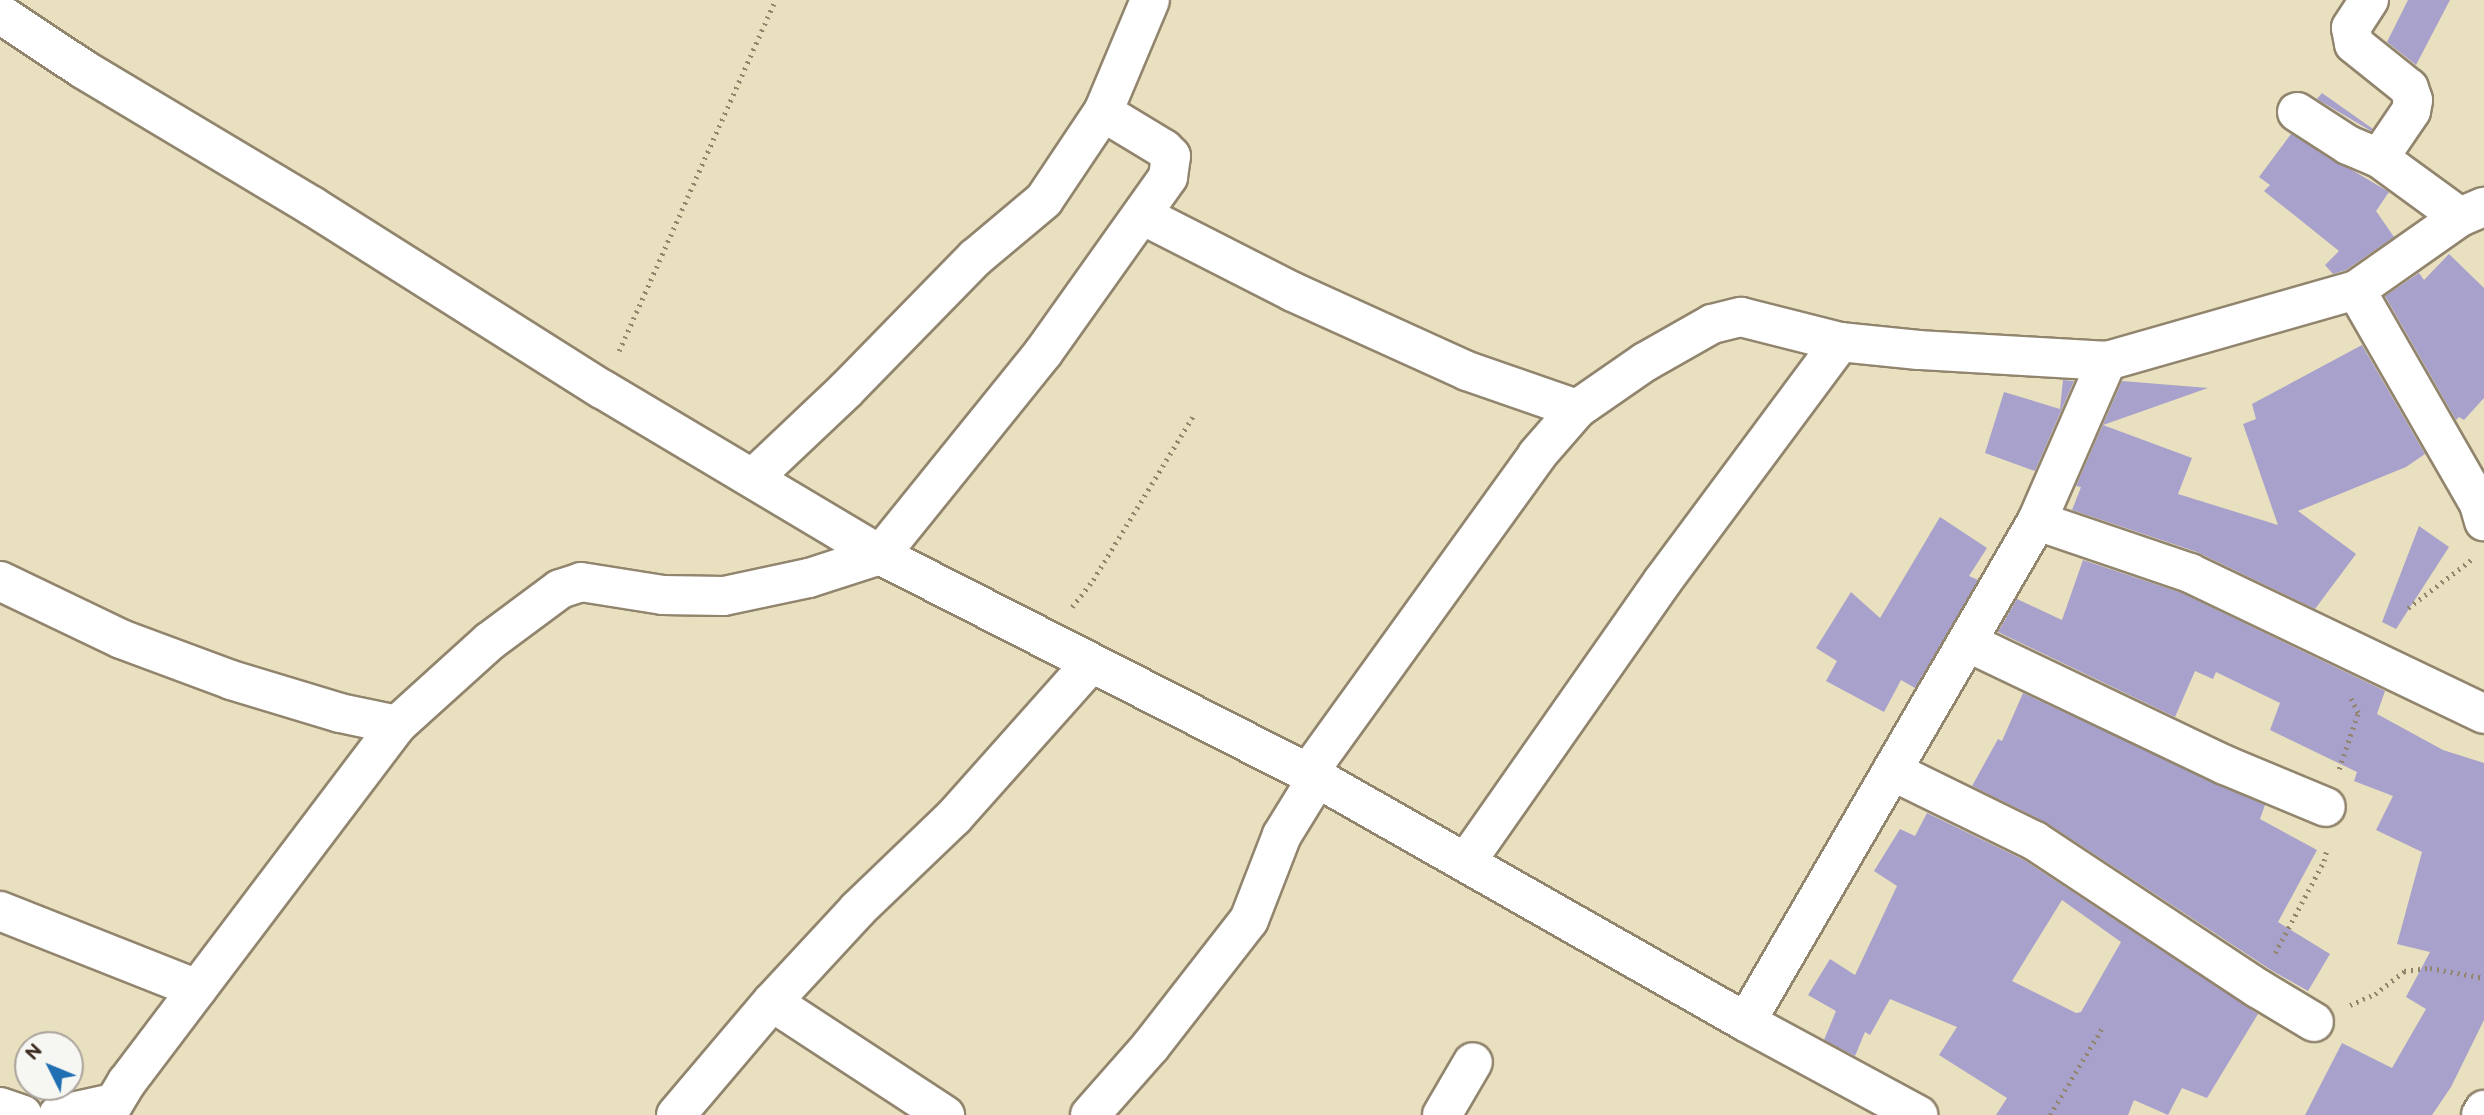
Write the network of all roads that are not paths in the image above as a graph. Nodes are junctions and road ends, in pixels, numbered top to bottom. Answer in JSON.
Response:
{"nodes":[{"id":1,"x":1150,"y":0,"type":"edge"},
{"id":2,"x":2369,"y":0,"type":"edge"},
{"id":3,"x":0,"y":14,"type":"edge"},
{"id":4,"x":1102,"y":111,"type":"junction"},
{"id":5,"x":2297,"y":112,"type":"dead end"},
{"id":6,"x":2379,"y":158,"type":"junction"},
{"id":7,"x":2472,"y":212,"type":"edge"},
{"id":8,"x":1142,"y":215,"type":"junction"},
{"id":9,"x":2356,"y":290,"type":"junction"},
{"id":10,"x":1840,"y":342,"type":"junction"},
{"id":11,"x":2107,"y":361,"type":"junction"},
{"id":12,"x":1577,"y":409,"type":"junction"},
{"id":13,"x":753,"y":478,"type":"junction"},
{"id":14,"x":2482,"y":508,"type":"edge"},
{"id":15,"x":2036,"y":521,"type":"junction"},
{"id":16,"x":880,"y":555,"type":"junction"},
{"id":17,"x":0,"y":581,"type":"edge"},
{"id":18,"x":1967,"y":642,"type":"junction"},
{"id":19,"x":1091,"y":663,"type":"junction"},
{"id":20,"x":2484,"y":714,"type":"edge"},
{"id":21,"x":397,"y":725,"type":"junction"},
{"id":22,"x":1892,"y":771,"type":"junction"},
{"id":23,"x":1312,"y":775,"type":"junction"},
{"id":24,"x":2326,"y":807,"type":"dead end"},
{"id":25,"x":1466,"y":862,"type":"junction"},
{"id":26,"x":0,"y":911,"type":"edge"},
{"id":27,"x":197,"y":989,"type":"junction"},
{"id":28,"x":772,"y":1002,"type":"junction"},
{"id":29,"x":2314,"y":1021,"type":"road end"},
{"id":30,"x":1746,"y":1022,"type":"junction"},
{"id":31,"x":1473,"y":1062,"type":"dead end"},
{"id":32,"x":0,"y":1107,"type":"edge"},
{"id":33,"x":110,"y":1109,"type":"edge"},
{"id":34,"x":2484,"y":1110,"type":"edge"},
{"id":35,"x":23,"y":1115,"type":"edge"},
{"id":36,"x":58,"y":1115,"type":"edge"},
{"id":37,"x":676,"y":1115,"type":"edge"},
{"id":38,"x":946,"y":1115,"type":"edge"},
{"id":39,"x":1090,"y":1115,"type":"edge"},
{"id":40,"x":1443,"y":1115,"type":"edge"},
{"id":41,"x":1918,"y":1115,"type":"edge"},
{"id":42,"x":2481,"y":1115,"type":"edge"}],
"edges":[{"from":1,"to":4,"type":"street"},
{"from":2,"to":6,"type":"street"},
{"from":3,"to":13,"type":"street"},
{"from":4,"to":8,"type":"street"},
{"from":4,"to":13,"type":"street"},
{"from":5,"to":6,"type":"street"},
{"from":6,"to":7,"type":"street"},
{"from":7,"to":9,"type":"street"},
{"from":8,"to":12,"type":"street"},
{"from":8,"to":16,"type":"street"},
{"from":9,"to":11,"type":"street"},
{"from":9,"to":14,"type":"street"},
{"from":10,"to":11,"type":"street"},
{"from":10,"to":12,"type":"street"},
{"from":10,"to":25,"type":"street"},
{"from":11,"to":15,"type":"street"},
{"from":12,"to":23,"type":"street"},
{"from":13,"to":16,"type":"street"},
{"from":15,"to":18,"type":"street"},
{"from":15,"to":20,"type":"street"},
{"from":16,"to":19,"type":"street"},
{"from":16,"to":21,"type":"street"},
{"from":17,"to":21,"type":"street"},
{"from":18,"to":22,"type":"street"},
{"from":18,"to":24,"type":"street"},
{"from":19,"to":23,"type":"street"},
{"from":19,"to":28,"type":"street"},
{"from":21,"to":27,"type":"street"},
{"from":22,"to":29,"type":"street"},
{"from":22,"to":30,"type":"street"},
{"from":23,"to":25,"type":"street"},
{"from":23,"to":39,"type":"street"},
{"from":25,"to":30,"type":"street"},
{"from":26,"to":27,"type":"street"},
{"from":27,"to":33,"type":"street"},
{"from":28,"to":37,"type":"street"},
{"from":28,"to":38,"type":"street"},
{"from":30,"to":41,"type":"street"},
{"from":31,"to":40,"type":"street"},
{"from":32,"to":35,"type":"street"},
{"from":33,"to":36,"type":"street"},
{"from":34,"to":42,"type":"street"}]}
